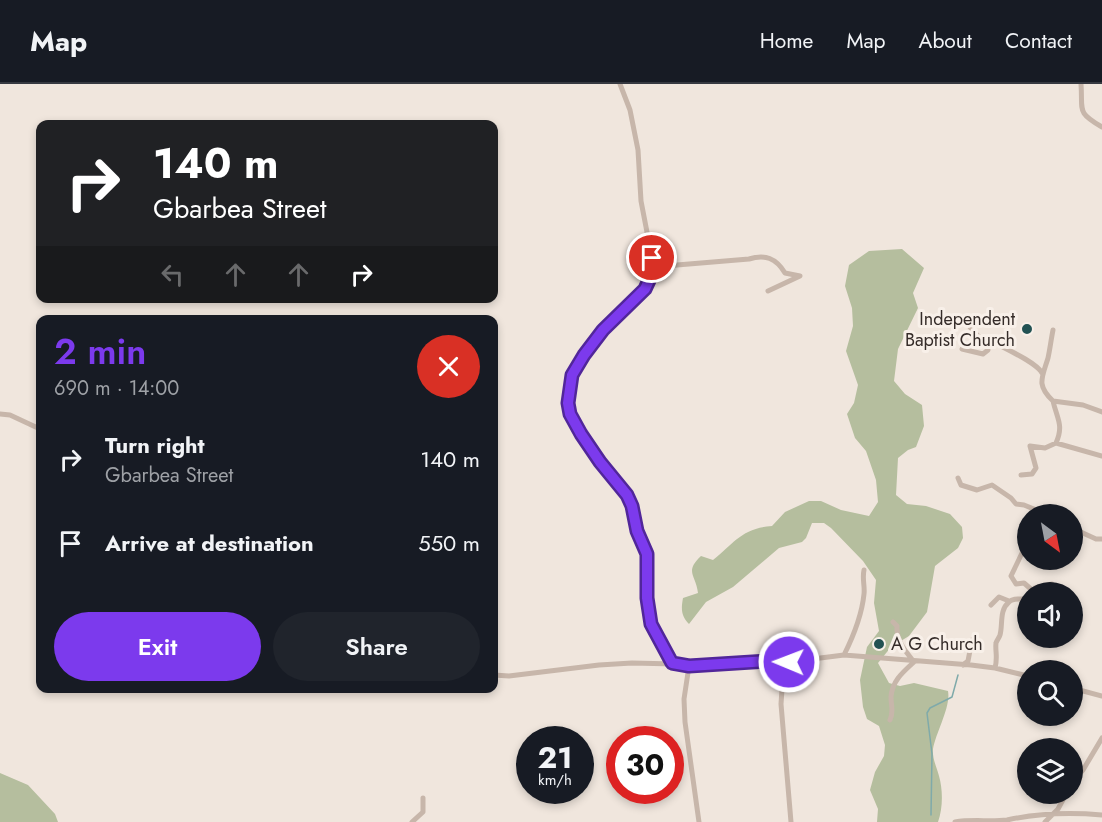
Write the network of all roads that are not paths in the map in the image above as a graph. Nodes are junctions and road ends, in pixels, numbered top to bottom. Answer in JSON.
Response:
{"nodes":[{"id":1,"x":620,"y":84,"type":"edge"},
{"id":2,"x":1081,"y":84,"type":"edge"},
{"id":3,"x":1102,"y":127,"type":"edge"},
{"id":4,"x":652,"y":258,"type":"junction"},
{"id":5,"x":768,"y":291,"type":"dead end"},
{"id":6,"x":963,"y":320,"type":"dead end"},
{"id":7,"x":1053,"y":330,"type":"dead end"},
{"id":8,"x":987,"y":343,"type":"junction"},
{"id":9,"x":962,"y":350,"type":"dead end"},
{"id":10,"x":1042,"y":373,"type":"junction"},
{"id":11,"x":1053,"y":401,"type":"junction"},
{"id":12,"x":1102,"y":412,"type":"edge"},
{"id":13,"x":0,"y":414,"type":"edge"},
{"id":14,"x":36,"y":427,"type":"edge"},
{"id":15,"x":1056,"y":443,"type":"junction"},
{"id":16,"x":1102,"y":456,"type":"edge"},
{"id":17,"x":1021,"y":475,"type":"dead end"},
{"id":18,"x":958,"y":478,"type":"dead end"},
{"id":19,"x":1017,"y":504,"type":"edge"},
{"id":20,"x":1083,"y":533,"type":"edge"},
{"id":21,"x":1102,"y":539,"type":"edge"},
{"id":22,"x":1017,"y":564,"type":"edge"},
{"id":23,"x":864,"y":570,"type":"dead end"},
{"id":24,"x":1017,"y":584,"type":"edge"},
{"id":25,"x":1017,"y":599,"type":"edge"},
{"id":26,"x":1009,"y":601,"type":"junction"},
{"id":27,"x":991,"y":605,"type":"dead end"},
{"id":28,"x":893,"y":622,"type":"dead end"},
{"id":29,"x":972,"y":640,"type":"dead end"},
{"id":30,"x":844,"y":655,"type":"junction"},
{"id":31,"x":784,"y":660,"type":"junction"},
{"id":32,"x":914,"y":662,"type":"junction"},
{"id":33,"x":687,"y":666,"type":"junction"},
{"id":34,"x":962,"y":666,"type":"junction"},
{"id":35,"x":995,"y":668,"type":"junction"},
{"id":36,"x":1017,"y":673,"type":"edge"},
{"id":37,"x":498,"y":675,"type":"edge"},
{"id":38,"x":1083,"y":691,"type":"edge"},
{"id":39,"x":1102,"y":696,"type":"edge"},
{"id":40,"x":890,"y":720,"type":"dead end"},
{"id":41,"x":1102,"y":738,"type":"edge"},
{"id":42,"x":1083,"y":770,"type":"edge"},
{"id":43,"x":423,"y":798,"type":"dead end"},
{"id":44,"x":1060,"y":804,"type":"edge"},
{"id":45,"x":1055,"y":812,"type":"junction"},
{"id":46,"x":1102,"y":815,"type":"edge"},
{"id":47,"x":412,"y":822,"type":"edge"},
{"id":48,"x":699,"y":822,"type":"edge"},
{"id":49,"x":791,"y":822,"type":"edge"},
{"id":50,"x":955,"y":822,"type":"edge"},
{"id":51,"x":1045,"y":822,"type":"edge"}],
"edges":[{"from":1,"to":4,"type":"street"},
{"from":2,"to":3,"type":"street"},
{"from":4,"to":5,"type":"street"},
{"from":4,"to":33,"type":"street"},
{"from":6,"to":8,"type":"street"},
{"from":7,"to":10,"type":"street"},
{"from":8,"to":9,"type":"street"},
{"from":8,"to":10,"type":"street"},
{"from":10,"to":11,"type":"street"},
{"from":11,"to":12,"type":"street"},
{"from":11,"to":15,"type":"street"},
{"from":13,"to":14,"type":"street"},
{"from":15,"to":16,"type":"street"},
{"from":15,"to":17,"type":"street"},
{"from":18,"to":19,"type":"street"},
{"from":20,"to":21,"type":"street"},
{"from":22,"to":24,"type":"street"},
{"from":23,"to":30,"type":"street"},
{"from":25,"to":26,"type":"street"},
{"from":26,"to":27,"type":"street"},
{"from":26,"to":35,"type":"street"},
{"from":28,"to":32,"type":"street"},
{"from":29,"to":34,"type":"street"},
{"from":30,"to":31,"type":"street"},
{"from":30,"to":32,"type":"street"},
{"from":31,"to":33,"type":"street"},
{"from":31,"to":49,"type":"street"},
{"from":32,"to":34,"type":"street"},
{"from":32,"to":40,"type":"street"},
{"from":33,"to":37,"type":"street"},
{"from":33,"to":48,"type":"street"},
{"from":34,"to":35,"type":"street"},
{"from":35,"to":36,"type":"street"},
{"from":38,"to":39,"type":"street"},
{"from":41,"to":42,"type":"street"},
{"from":43,"to":47,"type":"street"},
{"from":44,"to":45,"type":"street"},
{"from":45,"to":46,"type":"street"},
{"from":45,"to":50,"type":"street"},
{"from":45,"to":51,"type":"street"}]}
